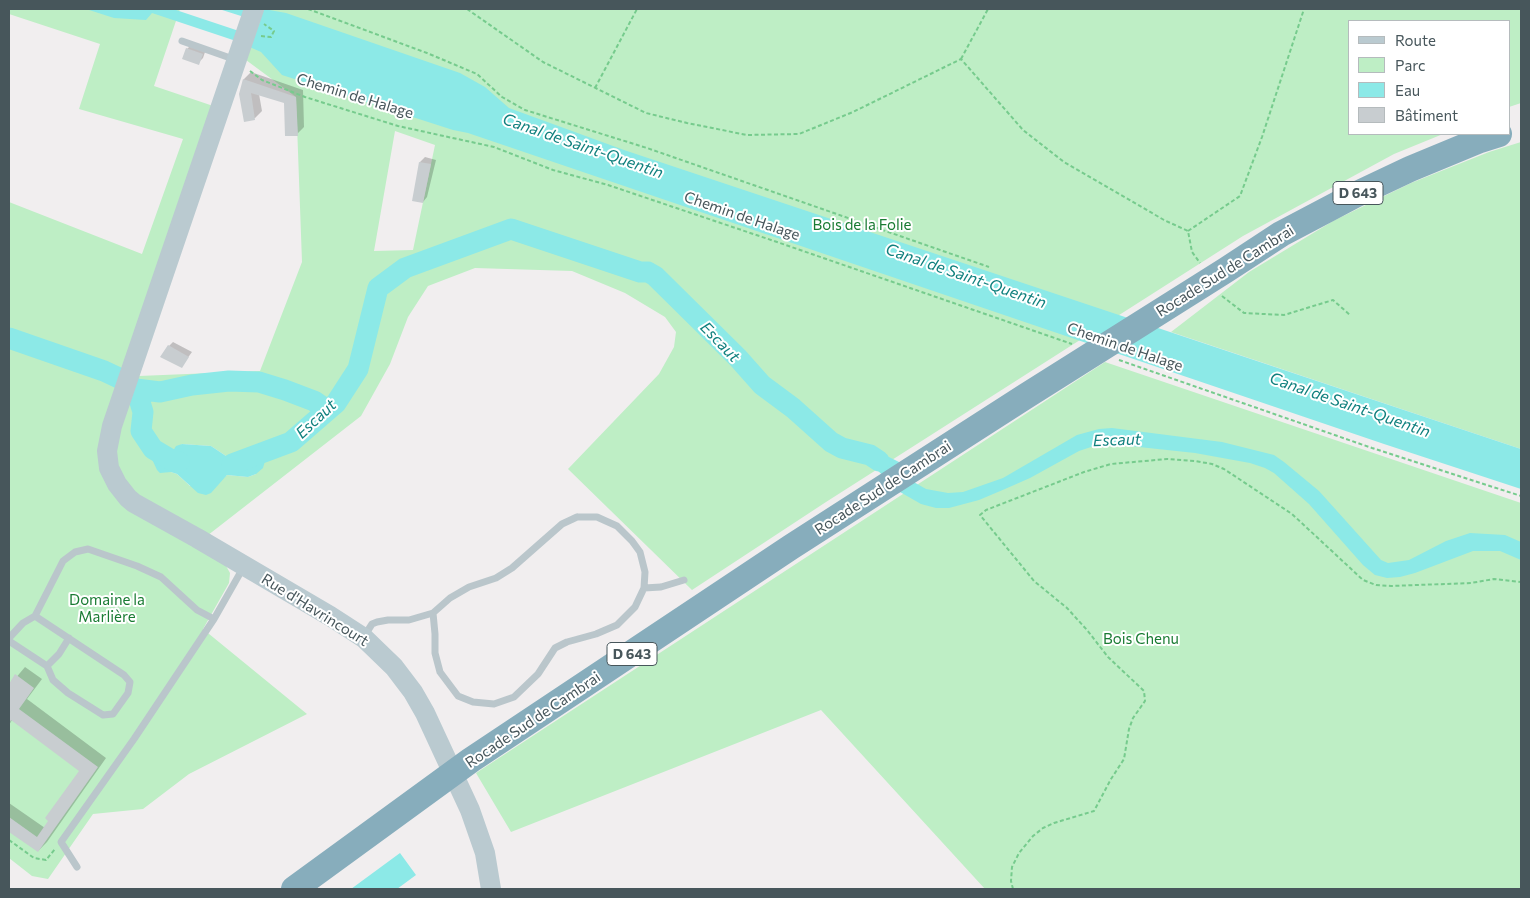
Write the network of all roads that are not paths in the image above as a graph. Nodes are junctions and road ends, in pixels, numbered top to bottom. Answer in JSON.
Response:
{"nodes":[{"id":1,"x":257,"y":15,"type":"edge"},
{"id":2,"x":182,"y":41,"type":"dead end"},
{"id":3,"x":237,"y":59,"type":"junction"},
{"id":4,"x":1496,"y":135,"type":"edge"},
{"id":5,"x":244,"y":565,"type":"junction"},
{"id":6,"x":684,"y":580,"type":"dead end"},
{"id":7,"x":644,"y":588,"type":"junction"},
{"id":8,"x":433,"y":613,"type":"junction"},
{"id":9,"x":35,"y":616,"type":"junction"},
{"id":10,"x":214,"y":619,"type":"junction"},
{"id":11,"x":69,"y":638,"type":"junction"},
{"id":12,"x":364,"y":638,"type":"junction"},
{"id":13,"x":9,"y":639,"type":"edge"},
{"id":14,"x":46,"y":666,"type":"junction"},
{"id":15,"x":77,"y":867,"type":"dead end"},
{"id":16,"x":294,"y":889,"type":"edge"},
{"id":17,"x":491,"y":889,"type":"edge"}],
"edges":[{"from":1,"to":3,"type":"street","name":"Rue d'Havrincourt"},
{"from":2,"to":3,"type":"lane"},
{"from":3,"to":5,"type":"street","name":"Rue d'Havrincourt"},
{"from":4,"to":16,"type":"highway","name":"Rocade Sud de Cambrai","number":"D 643"},
{"from":5,"to":10,"type":"lane"},
{"from":5,"to":12,"type":"street","name":"Rue d'Havrincourt"},
{"from":6,"to":7,"type":"lane"},
{"from":7,"to":8,"type":"lane"},
{"from":7,"to":8,"type":"lane"},
{"from":8,"to":12,"type":"lane"},
{"from":9,"to":10,"type":"lane"},
{"from":9,"to":11,"type":"lane"},
{"from":9,"to":13,"type":"lane"},
{"from":10,"to":15,"type":"lane"},
{"from":11,"to":14,"type":"lane"},
{"from":11,"to":14,"type":"lane"},
{"from":12,"to":17,"type":"street","name":"Rue d'Havrincourt"},
{"from":13,"to":14,"type":"lane"}]}
